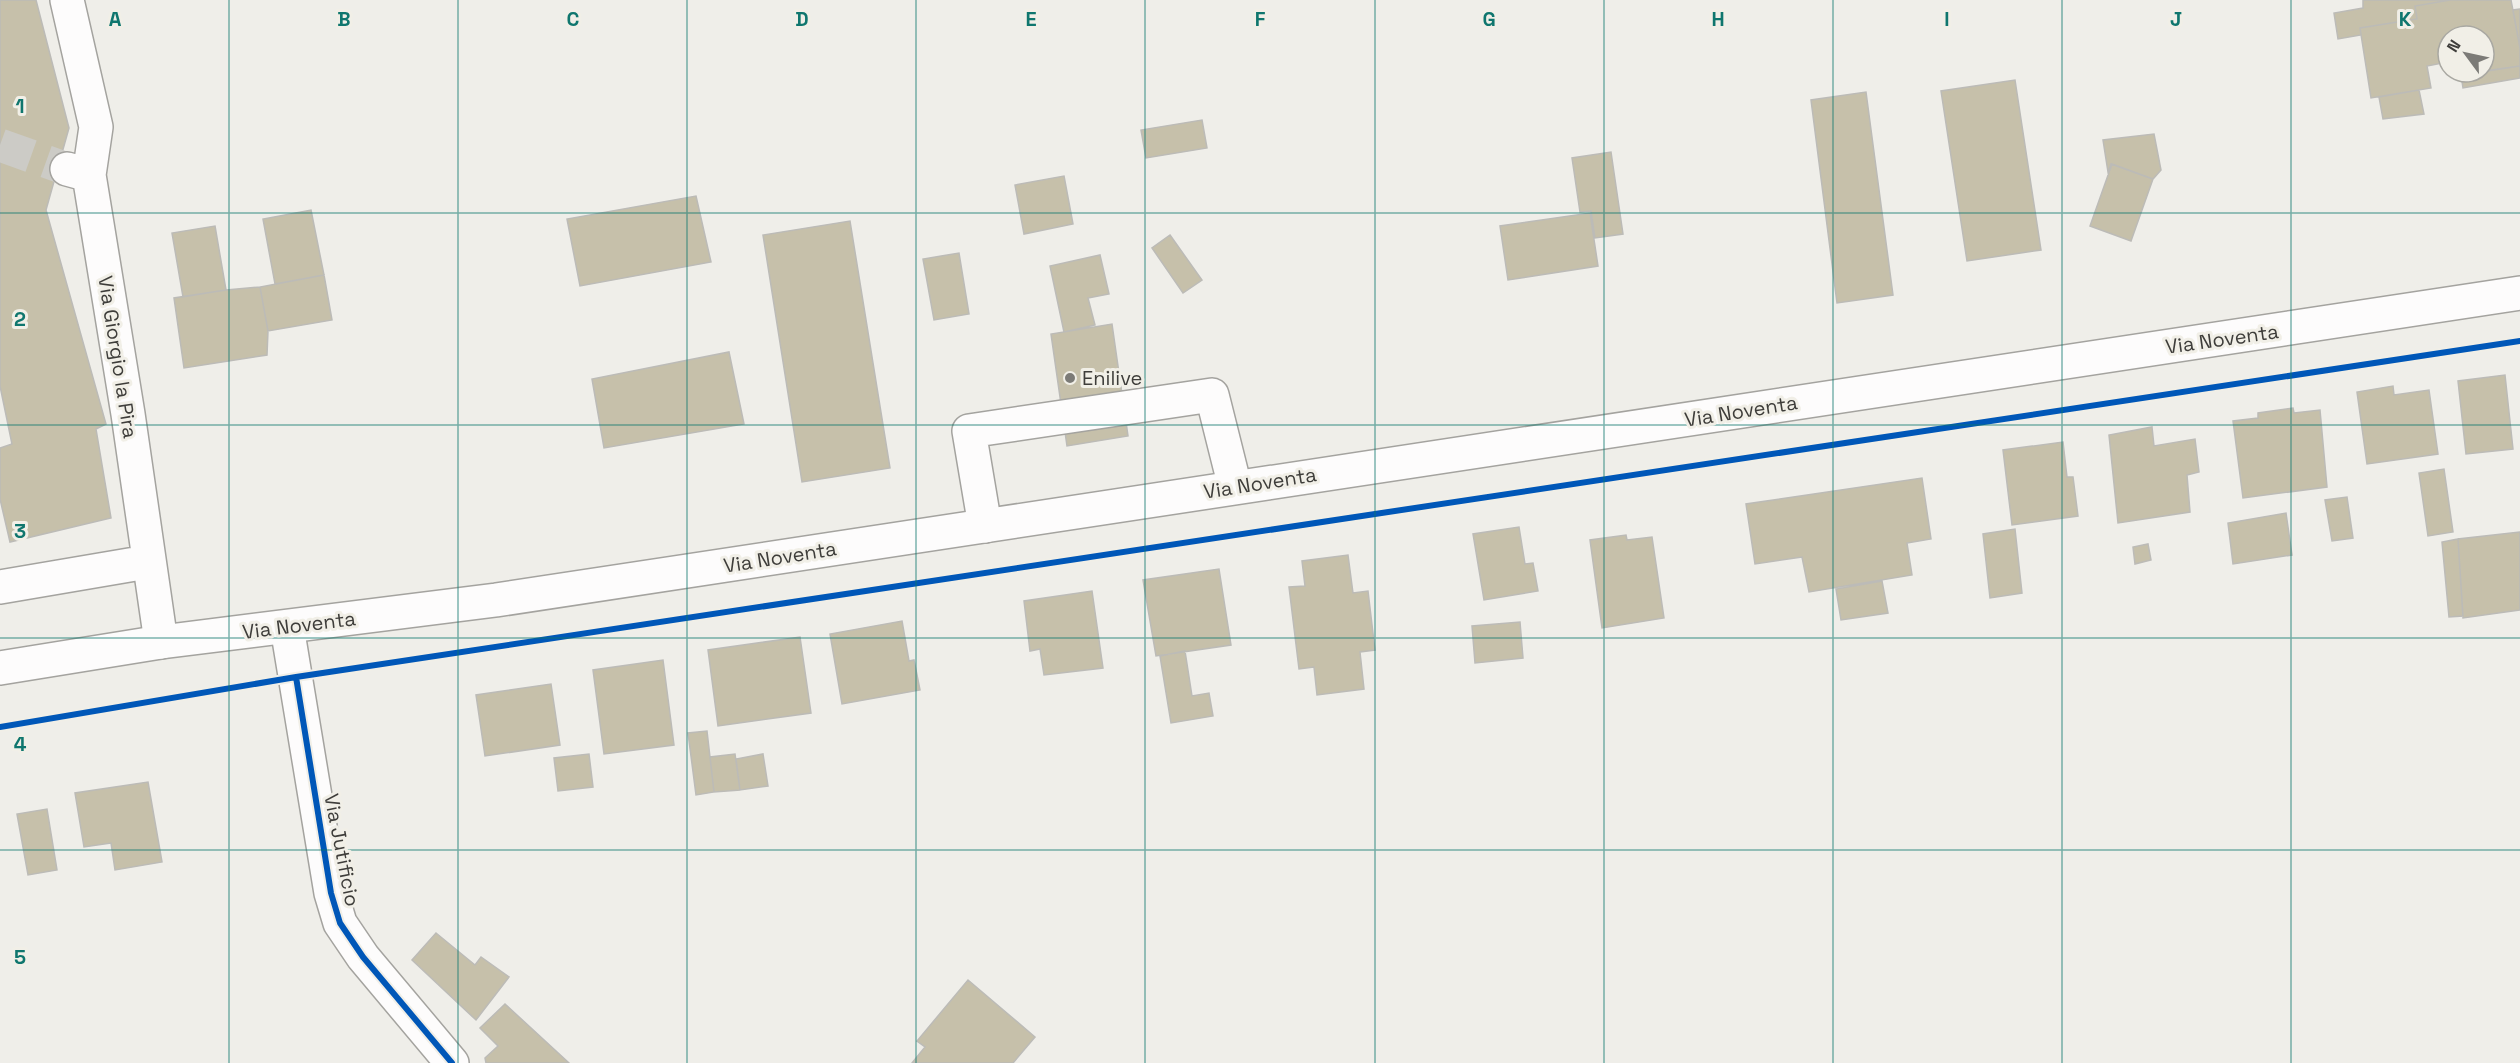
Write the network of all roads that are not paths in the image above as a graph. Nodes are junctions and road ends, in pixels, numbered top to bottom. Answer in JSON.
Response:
{"nodes":[{"id":1,"x":67,"y":0,"type":"edge"},
{"id":2,"x":2520,"y":293,"type":"edge"},
{"id":3,"x":1234,"y":487,"type":"junction"},
{"id":4,"x":985,"y":526,"type":"junction"},
{"id":5,"x":147,"y":562,"type":"junction"},
{"id":6,"x":0,"y":587,"type":"edge"},
{"id":7,"x":287,"y":627,"type":"junction"},
{"id":8,"x":161,"y":642,"type":"junction"},
{"id":9,"x":0,"y":668,"type":"edge"},
{"id":10,"x":452,"y":1063,"type":"edge"}],
"edges":[{"from":1,"to":5,"type":"main road","name":"Via Giorgio la Pira"},
{"from":2,"to":3,"type":"main road","name":"Via Noventa"},
{"from":3,"to":4,"type":"main road","name":"Via Noventa"},
{"from":3,"to":4,"type":"main road"},
{"from":4,"to":7,"type":"main road","name":"Via Noventa"},
{"from":5,"to":6,"type":"main road"},
{"from":5,"to":8,"type":"main road","name":"Via Giorgio la Pira"},
{"from":7,"to":8,"type":"main road","name":"Via Noventa"},
{"from":7,"to":10,"type":"main road","name":"Via Jutificio"},
{"from":8,"to":9,"type":"main road","name":"Via Noventa"}]}
